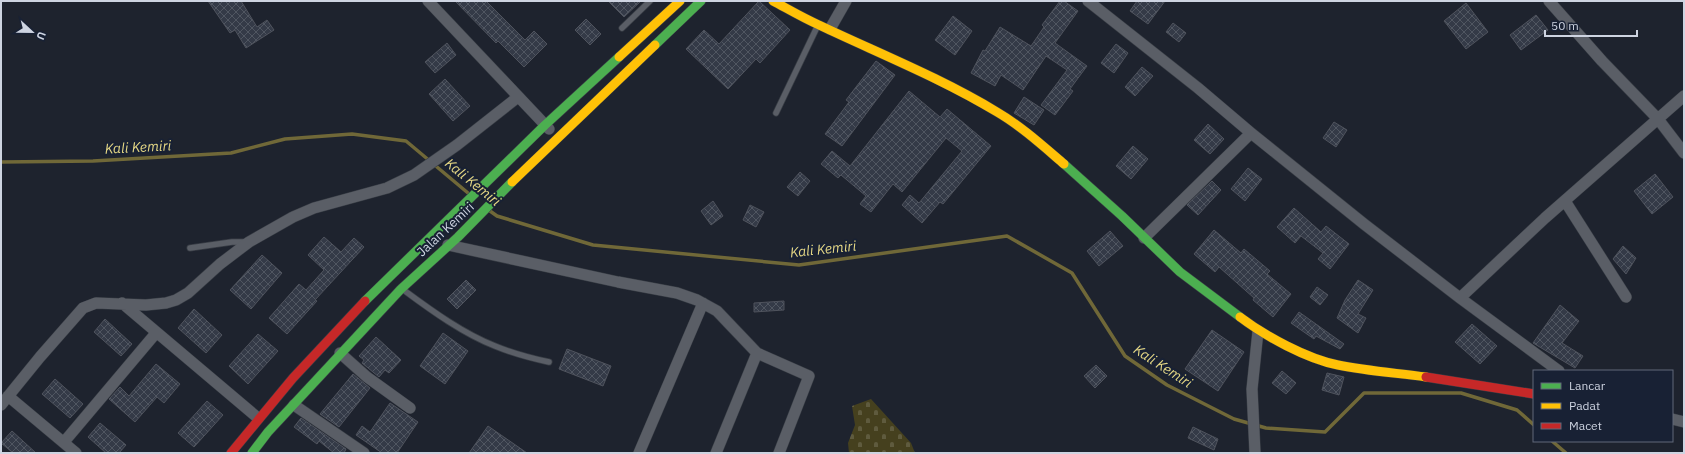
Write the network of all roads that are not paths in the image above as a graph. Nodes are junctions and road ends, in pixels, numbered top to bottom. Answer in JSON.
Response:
{"nodes":[{"id":1,"x":428,"y":1,"type":"edge"},
{"id":2,"x":650,"y":1,"type":"edge"},
{"id":3,"x":680,"y":1,"type":"edge"},
{"id":4,"x":701,"y":1,"type":"edge"},
{"id":5,"x":773,"y":1,"type":"edge"},
{"id":6,"x":846,"y":1,"type":"edge"},
{"id":7,"x":1088,"y":1,"type":"edge"},
{"id":8,"x":1549,"y":1,"type":"edge"},
{"id":9,"x":818,"y":25,"type":"junction"},
{"id":10,"x":622,"y":28,"type":"dead end"},
{"id":11,"x":830,"y":29,"type":"junction"},
{"id":12,"x":1684,"y":96,"type":"edge"},
{"id":13,"x":518,"y":97,"type":"junction"},
{"id":14,"x":776,"y":113,"type":"dead end"},
{"id":15,"x":1658,"y":119,"type":"junction"},
{"id":16,"x":545,"y":125,"type":"junction"},
{"id":17,"x":1251,"y":133,"type":"junction"},
{"id":18,"x":558,"y":139,"type":"junction"},
{"id":19,"x":1684,"y":153,"type":"edge"},
{"id":20,"x":1565,"y":201,"type":"junction"},
{"id":21,"x":1144,"y":238,"type":"junction"},
{"id":22,"x":249,"y":242,"type":"junction"},
{"id":23,"x":448,"y":245,"type":"junction"},
{"id":24,"x":190,"y":248,"type":"dead end"},
{"id":25,"x":401,"y":289,"type":"junction"},
{"id":26,"x":1626,"y":297,"type":"dead end"},
{"id":27,"x":1460,"y":298,"type":"junction"},
{"id":28,"x":122,"y":303,"type":"junction"},
{"id":29,"x":703,"y":303,"type":"junction"},
{"id":30,"x":1258,"y":331,"type":"junction"},
{"id":31,"x":156,"y":333,"type":"junction"},
{"id":32,"x":340,"y":353,"type":"junction"},
{"id":33,"x":757,"y":353,"type":"junction"},
{"id":34,"x":548,"y":362,"type":"dead end"},
{"id":35,"x":1558,"y":370,"type":"edge"},
{"id":36,"x":1533,"y":394,"type":"edge"},
{"id":37,"x":4,"y":400,"type":"edge"},
{"id":38,"x":294,"y":405,"type":"junction"},
{"id":39,"x":410,"y":408,"type":"dead end"},
{"id":40,"x":258,"y":418,"type":"junction"},
{"id":41,"x":1673,"y":419,"type":"edge"},
{"id":42,"x":1684,"y":422,"type":"edge"},
{"id":43,"x":64,"y":442,"type":"junction"},
{"id":44,"x":1255,"y":448,"type":"edge"},
{"id":45,"x":76,"y":453,"type":"edge"},
{"id":46,"x":231,"y":453,"type":"edge"},
{"id":47,"x":252,"y":453,"type":"edge"},
{"id":48,"x":364,"y":453,"type":"edge"},
{"id":49,"x":639,"y":453,"type":"edge"},
{"id":50,"x":716,"y":453,"type":"edge"},
{"id":51,"x":779,"y":453,"type":"edge"}],
"edges":[{"from":1,"to":13,"type":"street"},
{"from":2,"to":10,"type":"lane"},
{"from":3,"to":16,"type":"main road","name":"Jalan Kemiri"},
{"from":4,"to":18,"type":"main road","name":"Jalan Kemiri"},
{"from":5,"to":9,"type":"main road"},
{"from":6,"to":11,"type":"street"},
{"from":7,"to":17,"type":"street"},
{"from":8,"to":15,"type":"street"},
{"from":9,"to":11,"type":"main road"},
{"from":9,"to":14,"type":"lane"},
{"from":11,"to":21,"type":"main road"},
{"from":12,"to":15,"type":"street"},
{"from":13,"to":16,"type":"street"},
{"from":13,"to":22,"type":"street"},
{"from":15,"to":19,"type":"street"},
{"from":15,"to":20,"type":"street"},
{"from":16,"to":18,"type":"street"},
{"from":16,"to":40,"type":"main road","name":"Jalan Kemiri"},
{"from":17,"to":21,"type":"street"},
{"from":17,"to":27,"type":"street"},
{"from":18,"to":23,"type":"main road","name":"Jalan Kemiri"},
{"from":20,"to":26,"type":"street"},
{"from":20,"to":27,"type":"street"},
{"from":21,"to":30,"type":"main road"},
{"from":22,"to":24,"type":"lane"},
{"from":22,"to":28,"type":"street"},
{"from":23,"to":25,"type":"main road","name":"Jalan Kemiri"},
{"from":23,"to":29,"type":"street"},
{"from":25,"to":32,"type":"main road","name":"Jalan Kemiri"},
{"from":25,"to":34,"type":"lane"},
{"from":27,"to":35,"type":"street"},
{"from":28,"to":31,"type":"street"},
{"from":28,"to":37,"type":"street"},
{"from":29,"to":33,"type":"street"},
{"from":29,"to":49,"type":"street"},
{"from":30,"to":36,"type":"main road"},
{"from":30,"to":44,"type":"street"},
{"from":31,"to":40,"type":"street"},
{"from":31,"to":43,"type":"street"},
{"from":32,"to":38,"type":"main road","name":"Jalan Kemiri"},
{"from":32,"to":39,"type":"street"},
{"from":33,"to":50,"type":"street"},
{"from":33,"to":51,"type":"street"},
{"from":37,"to":43,"type":"street"},
{"from":38,"to":47,"type":"main road","name":"Jalan Kemiri"},
{"from":38,"to":48,"type":"street"},
{"from":40,"to":46,"type":"main road","name":"Jalan Kemiri"},
{"from":41,"to":42,"type":"street"},
{"from":43,"to":45,"type":"street"}]}
